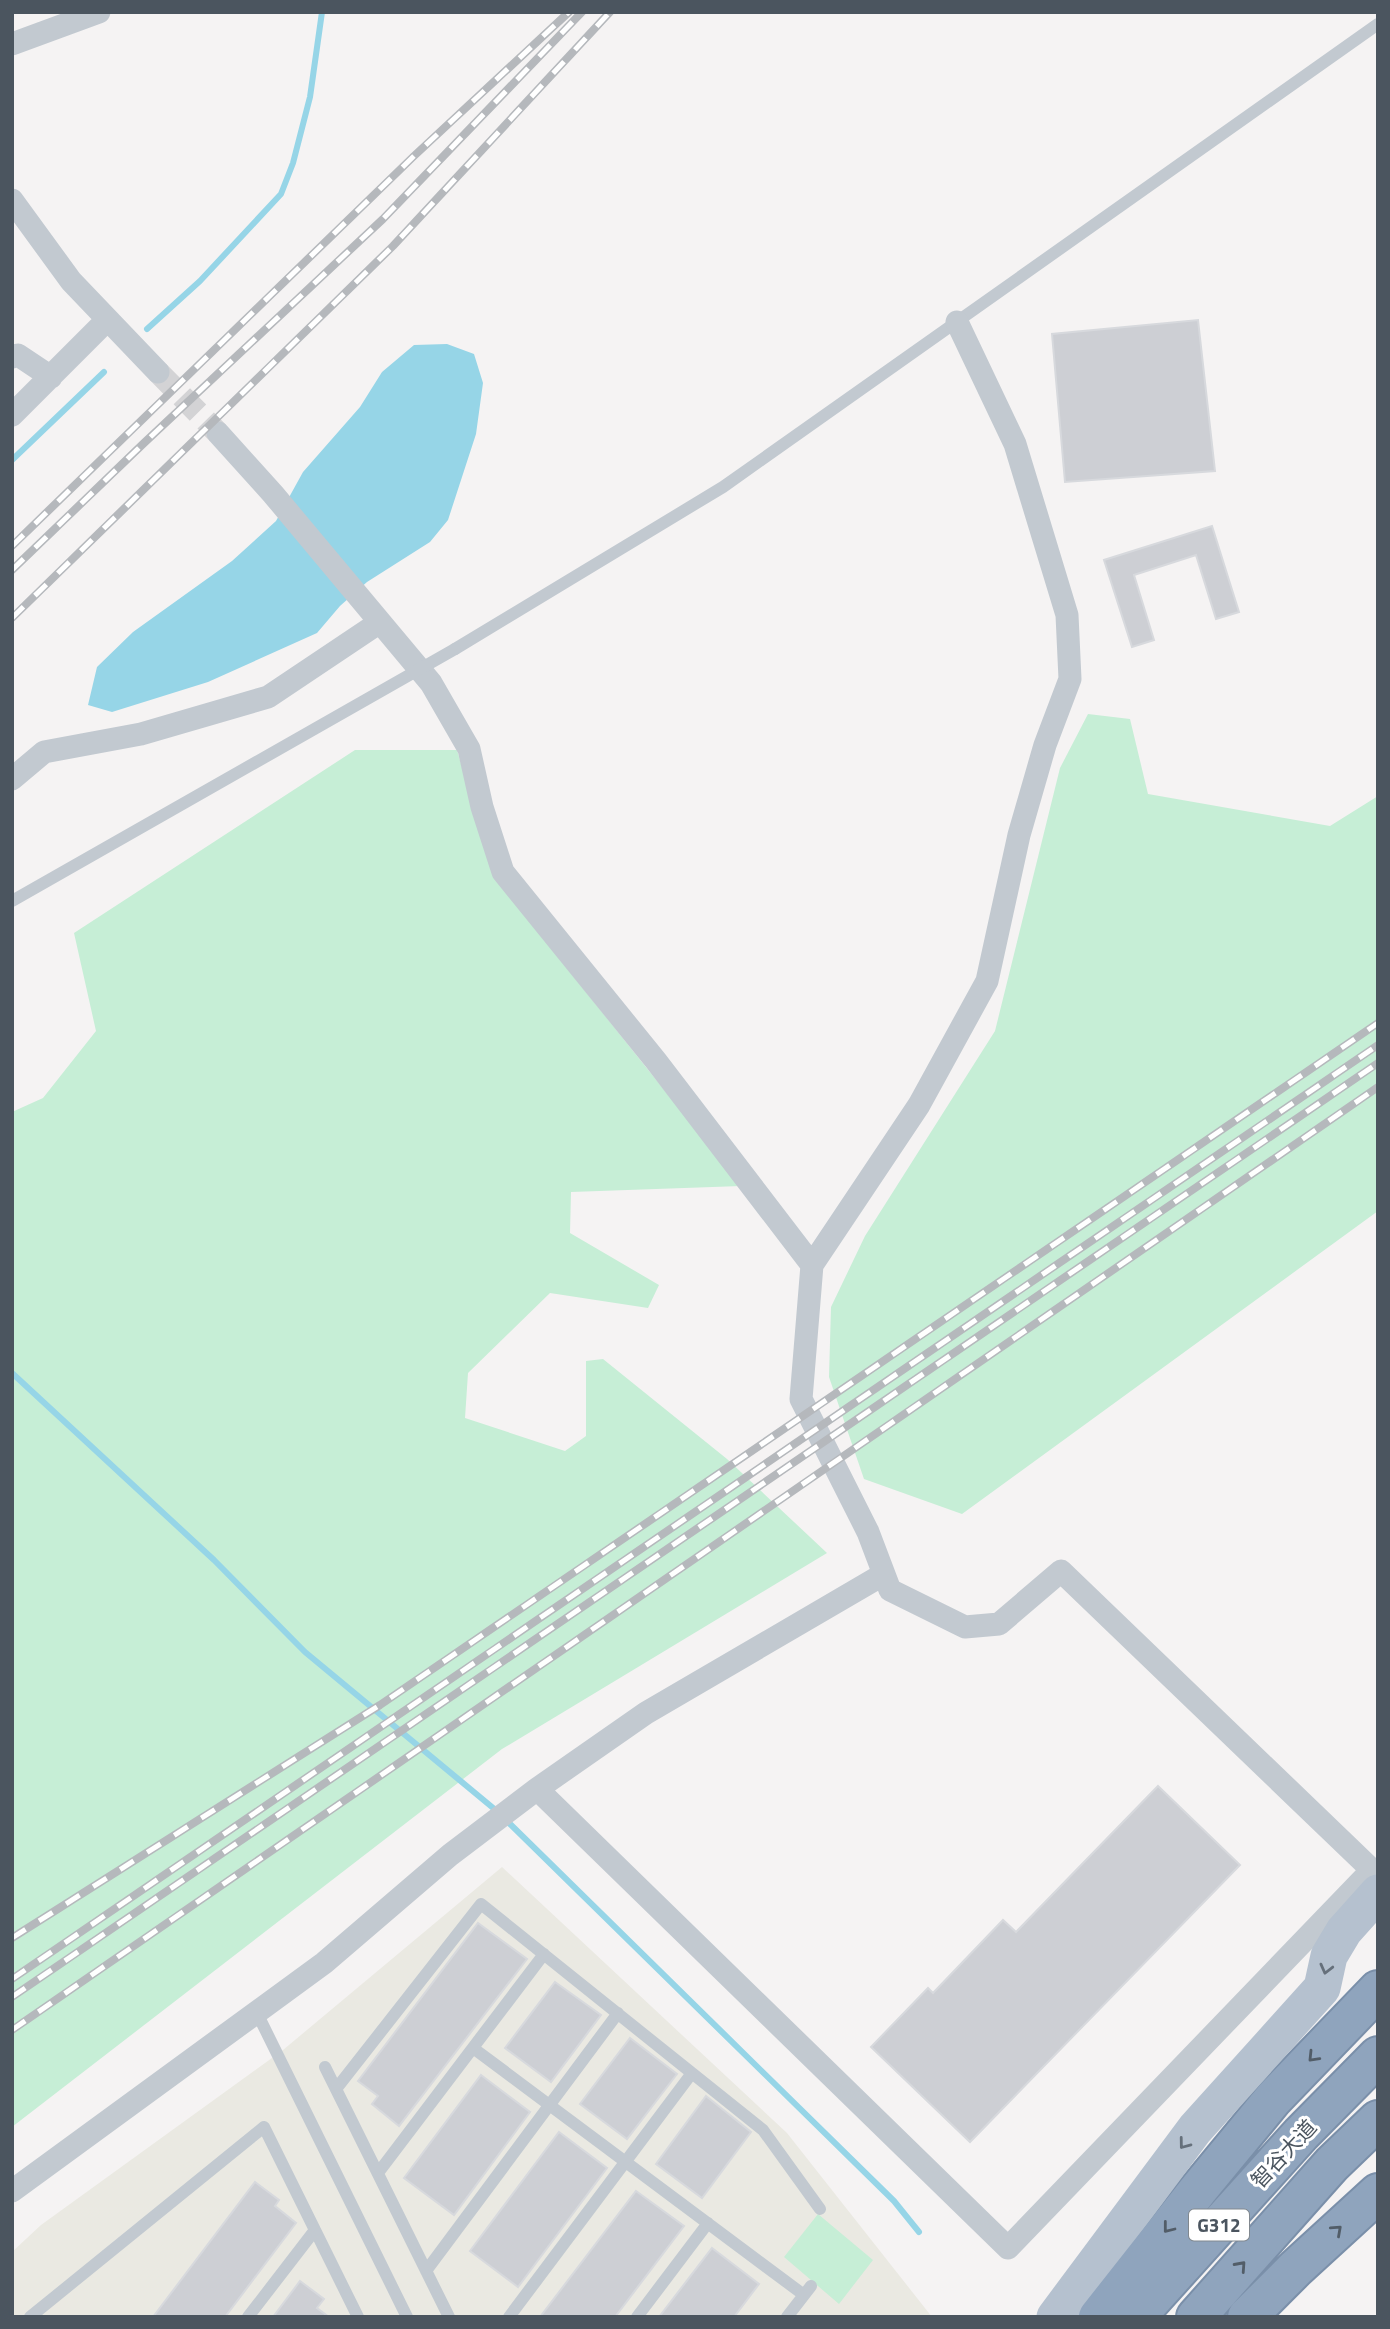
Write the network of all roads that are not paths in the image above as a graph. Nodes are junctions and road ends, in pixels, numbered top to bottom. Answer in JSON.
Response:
{"nodes":[{"id":1,"x":99,"y":12,"type":"edge"},
{"id":2,"x":1378,"y":23,"type":"edge"},
{"id":3,"x":12,"y":44,"type":"edge"},
{"id":4,"x":12,"y":200,"type":"edge"},
{"id":5,"x":107,"y":320,"type":"junction"},
{"id":6,"x":957,"y":321,"type":"junction"},
{"id":7,"x":12,"y":356,"type":"edge"},
{"id":8,"x":158,"y":372,"type":"tunnel mouth"},
{"id":9,"x":51,"y":377,"type":"junction"},
{"id":10,"x":12,"y":415,"type":"edge"},
{"id":11,"x":218,"y":433,"type":"tunnel mouth"},
{"id":12,"x":380,"y":622,"type":"junction"},
{"id":13,"x":12,"y":779,"type":"edge"},
{"id":14,"x":12,"y":901,"type":"edge"},
{"id":15,"x":812,"y":1265,"type":"junction"},
{"id":16,"x":884,"y":1574,"type":"junction"},
{"id":17,"x":537,"y":1789,"type":"junction"},
{"id":18,"x":1376,"y":1880,"type":"edge"},
{"id":19,"x":544,"y":1954,"type":"junction"},
{"id":20,"x":1378,"y":1990,"type":"edge"},
{"id":21,"x":257,"y":2013,"type":"junction"},
{"id":22,"x":618,"y":2013,"type":"junction"},
{"id":23,"x":473,"y":2048,"type":"junction"},
{"id":24,"x":1378,"y":2056,"type":"edge"},
{"id":25,"x":325,"y":2067,"type":"dead end"},
{"id":26,"x":692,"y":2073,"type":"junction"},
{"id":27,"x":336,"y":2089,"type":"junction"},
{"id":28,"x":550,"y":2105,"type":"junction"},
{"id":29,"x":1378,"y":2120,"type":"edge"},
{"id":30,"x":626,"y":2162,"type":"junction"},
{"id":31,"x":378,"y":2173,"type":"junction"},
{"id":32,"x":12,"y":2191,"type":"edge"},
{"id":33,"x":1378,"y":2193,"type":"edge"},
{"id":34,"x":820,"y":2209,"type":"dead end"},
{"id":35,"x":708,"y":2223,"type":"junction"},
{"id":36,"x":315,"y":2230,"type":"junction"},
{"id":37,"x":426,"y":2271,"type":"junction"},
{"id":38,"x":30,"y":2317,"type":"edge"},
{"id":39,"x":248,"y":2317,"type":"edge"},
{"id":40,"x":358,"y":2317,"type":"edge"},
{"id":41,"x":407,"y":2317,"type":"edge"},
{"id":42,"x":449,"y":2317,"type":"edge"},
{"id":43,"x":509,"y":2317,"type":"edge"},
{"id":44,"x":637,"y":2317,"type":"edge"},
{"id":45,"x":788,"y":2317,"type":"edge"},
{"id":46,"x":1055,"y":2317,"type":"edge"},
{"id":47,"x":1098,"y":2317,"type":"edge"},
{"id":48,"x":1136,"y":2317,"type":"edge"},
{"id":49,"x":1196,"y":2317,"type":"edge"},
{"id":50,"x":1247,"y":2317,"type":"edge"}],
"edges":[{"from":1,"to":3,"type":"street"},
{"from":2,"to":6,"type":"lane"},
{"from":4,"to":5,"type":"street"},
{"from":5,"to":8,"type":"street"},
{"from":5,"to":9,"type":"street"},
{"from":6,"to":14,"type":"lane","bridge":true},
{"from":6,"to":15,"type":"street"},
{"from":7,"to":9,"type":"street"},
{"from":9,"to":10,"type":"street"},
{"from":11,"to":12,"type":"street"},
{"from":12,"to":13,"type":"street"},
{"from":12,"to":15,"type":"street"},
{"from":15,"to":16,"type":"street"},
{"from":16,"to":17,"type":"street"},
{"from":16,"to":18,"type":"street"},
{"from":17,"to":18,"type":"street"},
{"from":17,"to":21,"type":"street"},
{"from":18,"to":46,"type":"main road","one_way":true},
{"from":19,"to":22,"type":"lane"},
{"from":19,"to":23,"type":"lane"},
{"from":19,"to":27,"type":"lane"},
{"from":20,"to":47,"type":"highway","one_way":true},
{"from":21,"to":32,"type":"street"},
{"from":21,"to":41,"type":"lane"},
{"from":22,"to":26,"type":"lane"},
{"from":22,"to":28,"type":"lane"},
{"from":23,"to":28,"type":"lane"},
{"from":23,"to":31,"type":"lane"},
{"from":24,"to":48,"type":"highway","name":"智谷大道","number":"G312"},
{"from":25,"to":27,"type":"lane"},
{"from":26,"to":30,"type":"lane"},
{"from":26,"to":34,"type":"lane"},
{"from":27,"to":31,"type":"lane"},
{"from":28,"to":30,"type":"lane"},
{"from":28,"to":37,"type":"lane"},
{"from":49,"to":29,"type":"highway","name":"智谷大道","number":"G312","one_way":true},
{"from":30,"to":35,"type":"lane"},
{"from":30,"to":43,"type":"lane"},
{"from":31,"to":37,"type":"lane"},
{"from":50,"to":33,"type":"highway","one_way":true},
{"from":35,"to":44,"type":"lane"},
{"from":35,"to":45,"type":"lane"},
{"from":36,"to":38,"type":"lane"},
{"from":36,"to":39,"type":"lane"},
{"from":36,"to":40,"type":"lane"},
{"from":37,"to":42,"type":"lane"}]}
